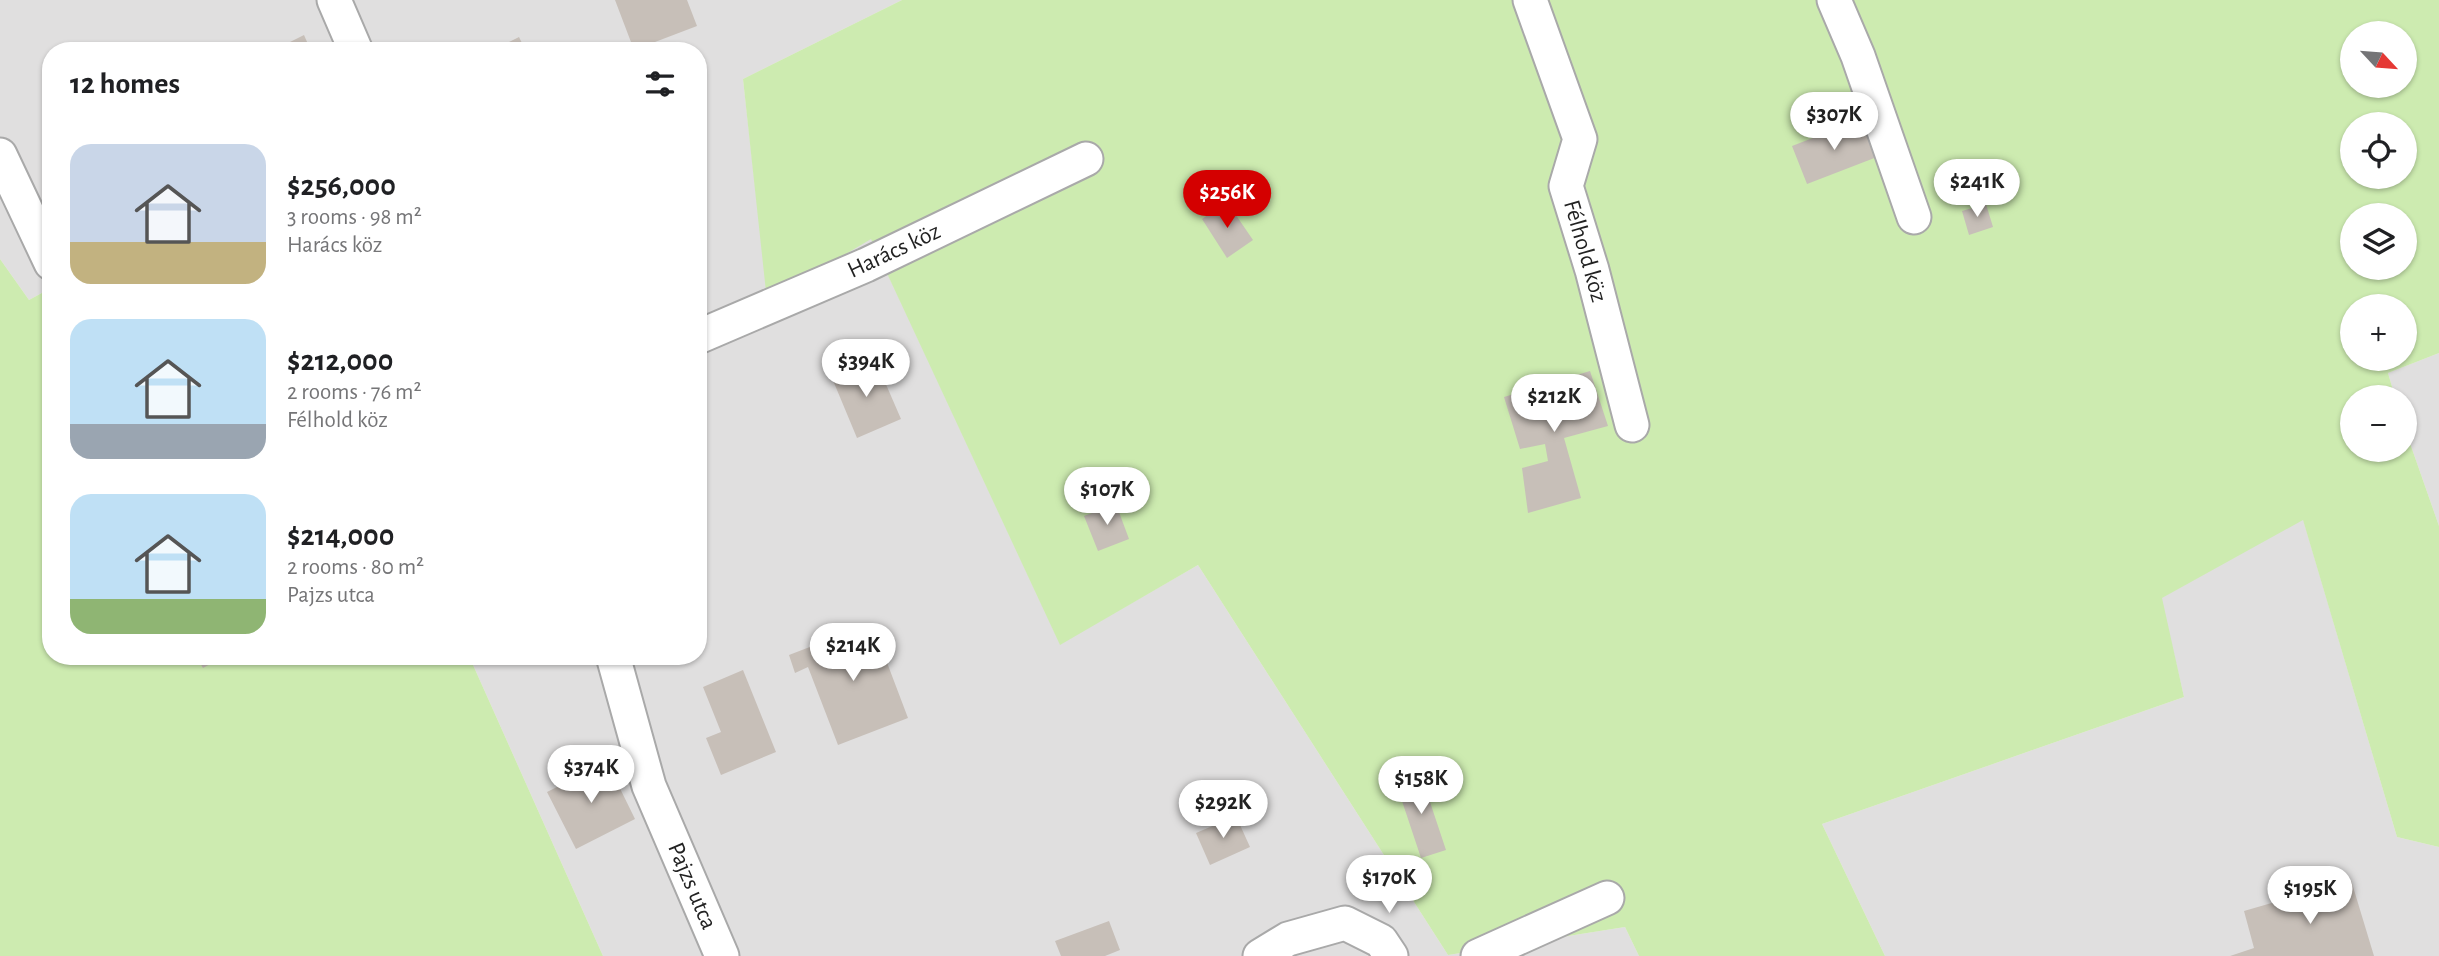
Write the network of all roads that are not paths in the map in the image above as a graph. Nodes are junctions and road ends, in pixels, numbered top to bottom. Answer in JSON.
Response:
{"nodes":[{"id":1,"x":334,"y":0,"type":"edge"},
{"id":2,"x":1530,"y":0,"type":"edge"},
{"id":3,"x":1834,"y":0,"type":"edge"},
{"id":4,"x":352,"y":42,"type":"edge"},
{"id":5,"x":0,"y":155,"type":"edge"},
{"id":6,"x":1086,"y":159,"type":"dead end"},
{"id":7,"x":1914,"y":217,"type":"dead end"},
{"id":8,"x":42,"y":243,"type":"edge"},
{"id":9,"x":707,"y":333,"type":"edge"},
{"id":10,"x":1632,"y":425,"type":"dead end"},
{"id":11,"x":615,"y":665,"type":"edge"},
{"id":12,"x":1607,"y":898,"type":"dead end"},
{"id":13,"x":722,"y":956,"type":"edge"},
{"id":14,"x":1260,"y":956,"type":"edge"},
{"id":15,"x":1391,"y":956,"type":"edge"},
{"id":16,"x":1478,"y":956,"type":"edge"}],
"edges":[{"from":1,"to":4,"type":"street"},
{"from":2,"to":10,"type":"street","name":"Félhold köz"},
{"from":3,"to":7,"type":"street"},
{"from":5,"to":8,"type":"street"},
{"from":6,"to":9,"type":"street","name":"Harács köz"},
{"from":11,"to":13,"type":"street","name":"Pajzs utca"},
{"from":12,"to":16,"type":"street"},
{"from":14,"to":15,"type":"street"}]}
